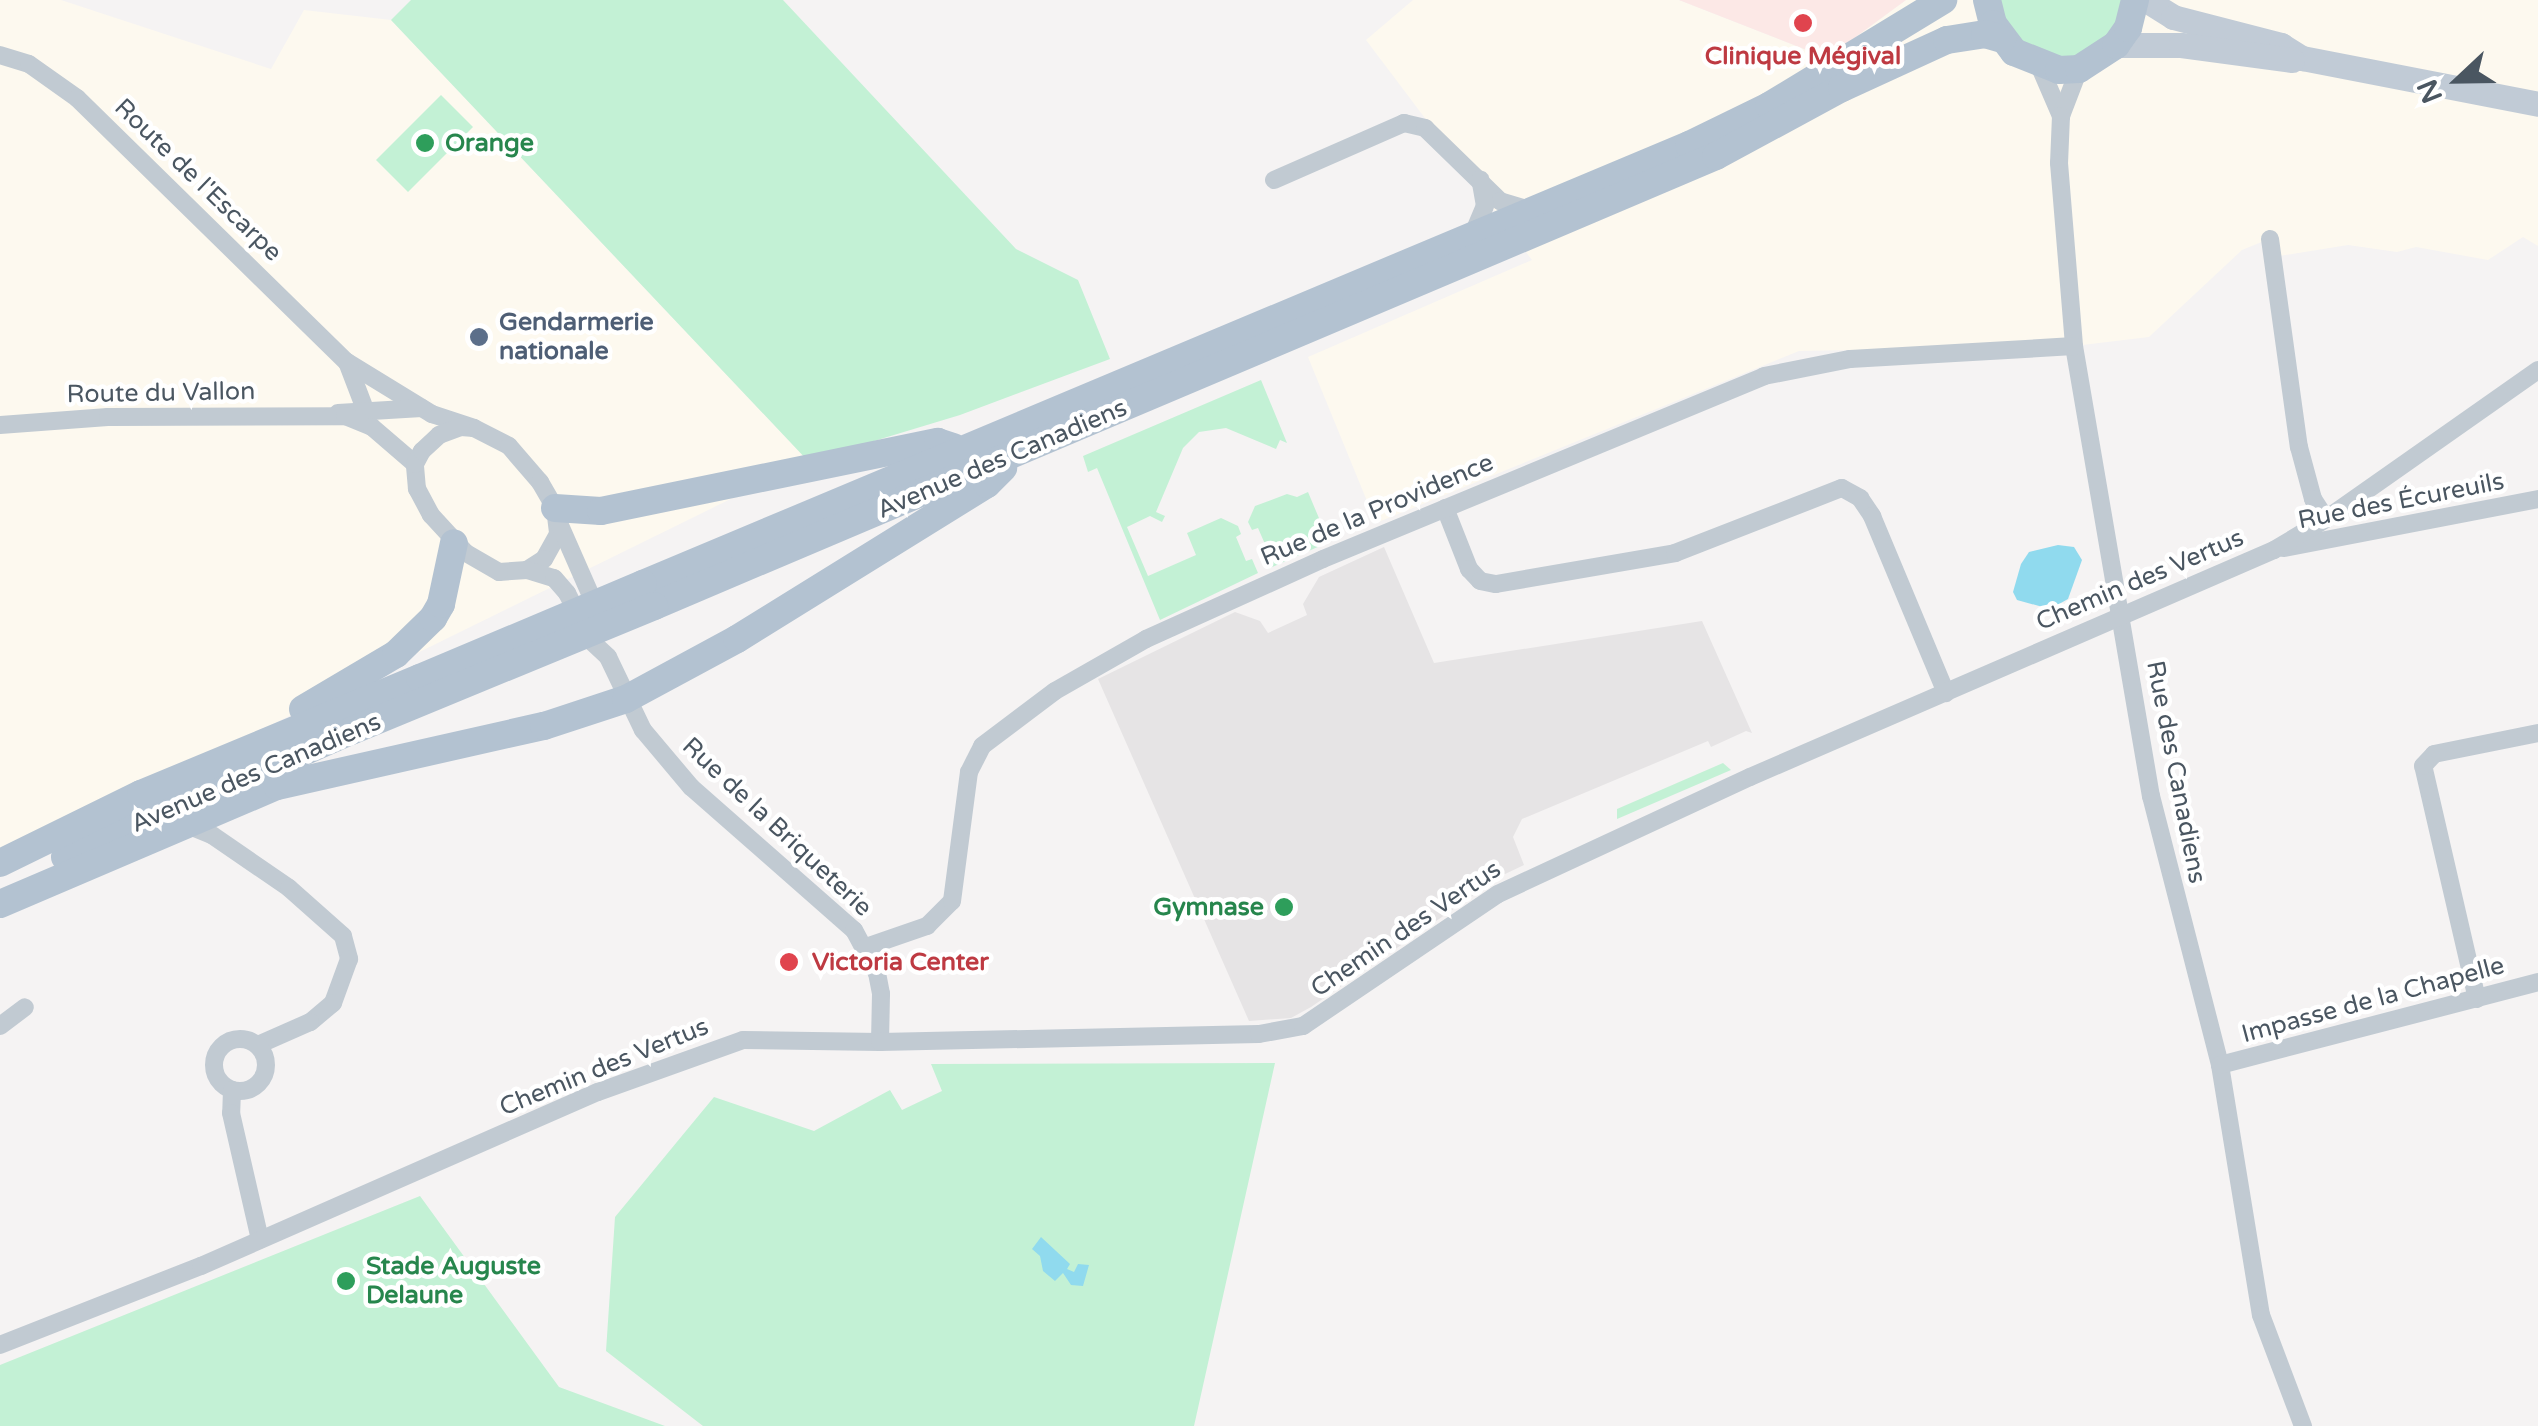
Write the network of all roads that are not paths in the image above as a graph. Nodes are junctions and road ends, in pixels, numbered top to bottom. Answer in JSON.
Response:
{"nodes":[{"id":1,"x":1943,"y":0,"type":"edge"},
{"id":2,"x":1988,"y":0,"type":"edge"},
{"id":3,"x":2135,"y":0,"type":"edge"},
{"id":4,"x":2146,"y":0,"type":"edge"},
{"id":5,"x":2002,"y":39,"type":"junction"},
{"id":6,"x":2116,"y":45,"type":"junction"},
{"id":7,"x":0,"y":55,"type":"edge"},
{"id":8,"x":2302,"y":58,"type":"junction"},
{"id":9,"x":2039,"y":65,"type":"junction"},
{"id":10,"x":2079,"y":68,"type":"junction"},
{"id":11,"x":2406,"y":76,"type":"junction"},
{"id":12,"x":2538,"y":90,"type":"edge"},
{"id":13,"x":2538,"y":104,"type":"edge"},
{"id":14,"x":2061,"y":116,"type":"junction"},
{"id":15,"x":1480,"y":179,"type":"junction"},
{"id":16,"x":1274,"y":180,"type":"dead end"},
{"id":17,"x":1529,"y":210,"type":"junction"},
{"id":18,"x":1473,"y":234,"type":"junction"},
{"id":19,"x":2270,"y":239,"type":"dead end"},
{"id":20,"x":2074,"y":346,"type":"junction"},
{"id":21,"x":347,"y":362,"type":"junction"},
{"id":22,"x":2538,"y":370,"type":"edge"},
{"id":23,"x":364,"y":408,"type":"junction"},
{"id":24,"x":422,"y":408,"type":"junction"},
{"id":25,"x":324,"y":415,"type":"junction"},
{"id":26,"x":0,"y":425,"type":"edge"},
{"id":27,"x":372,"y":428,"type":"junction"},
{"id":28,"x":474,"y":428,"type":"junction"},
{"id":29,"x":960,"y":449,"type":"junction"},
{"id":30,"x":1018,"y":452,"type":"junction"},
{"id":31,"x":415,"y":464,"type":"junction"},
{"id":32,"x":2538,"y":499,"type":"edge"},
{"id":33,"x":1445,"y":508,"type":"junction"},
{"id":34,"x":557,"y":516,"type":"junction"},
{"id":35,"x":2326,"y":519,"type":"junction"},
{"id":36,"x":454,"y":543,"type":"junction"},
{"id":37,"x":2274,"y":550,"type":"junction"},
{"id":38,"x":527,"y":570,"type":"junction"},
{"id":39,"x":648,"y":595,"type":"junction"},
{"id":40,"x":2121,"y":613,"type":"junction"},
{"id":41,"x":608,"y":657,"type":"junction"},
{"id":42,"x":1946,"y":693,"type":"junction"},
{"id":43,"x":626,"y":699,"type":"junction"},
{"id":44,"x":2538,"y":733,"type":"edge"},
{"id":45,"x":140,"y":794,"type":"junction"},
{"id":46,"x":186,"y":825,"type":"junction"},
{"id":47,"x":0,"y":863,"type":"edge"},
{"id":48,"x":0,"y":888,"type":"edge"},
{"id":49,"x":0,"y":904,"type":"edge"},
{"id":50,"x":866,"y":948,"type":"junction"},
{"id":51,"x":2538,"y":982,"type":"edge"},
{"id":52,"x":2477,"y":999,"type":"junction"},
{"id":53,"x":25,"y":1007,"type":"dead end"},
{"id":54,"x":0,"y":1026,"type":"edge"},
{"id":55,"x":880,"y":1042,"type":"junction"},
{"id":56,"x":258,"y":1045,"type":"junction"},
{"id":57,"x":2220,"y":1065,"type":"junction"},
{"id":58,"x":232,"y":1090,"type":"junction"},
{"id":59,"x":260,"y":1240,"type":"junction"},
{"id":60,"x":0,"y":1345,"type":"edge"},
{"id":61,"x":2303,"y":1426,"type":"edge"}],
"edges":[{"from":1,"to":17,"type":"main road","name":"Avenue des Canadiens"},
{"from":2,"to":5,"type":"main road"},
{"from":3,"to":6,"type":"main road"},
{"from":4,"to":8,"type":"main road"},
{"from":5,"to":9,"type":"main road"},
{"from":5,"to":30,"type":"main road","name":"Avenue des Canadiens"},
{"from":6,"to":8,"type":"main road"},
{"from":6,"to":10,"type":"main road"},
{"from":7,"to":21,"type":"street","name":"Route de l'Escarpe"},
{"from":8,"to":11,"type":"main road"},
{"from":9,"to":10,"type":"main road"},
{"from":9,"to":14,"type":"street","name":"Rue des Canadiens"},
{"from":10,"to":14,"type":"street","name":"Rue des Canadiens"},
{"from":11,"to":12,"type":"main road"},
{"from":11,"to":13,"type":"main road"},
{"from":14,"to":20,"type":"street","name":"Rue des Canadiens"},
{"from":15,"to":16,"type":"street"},
{"from":15,"to":17,"type":"street"},
{"from":15,"to":18,"type":"street"},
{"from":17,"to":18,"type":"main road","name":"Avenue des Canadiens"},
{"from":18,"to":29,"type":"main road","name":"Avenue des Canadiens"},
{"from":19,"to":35,"type":"street"},
{"from":20,"to":33,"type":"street","name":"Rue de la Providence"},
{"from":20,"to":40,"type":"street","name":"Rue des Canadiens"},
{"from":21,"to":23,"type":"street","name":"Route de l'Escarpe"},
{"from":21,"to":24,"type":"street","name":"Route de l'Escarpe"},
{"from":22,"to":35,"type":"street","name":"Chemin des Vertus"},
{"from":23,"to":24,"type":"street"},
{"from":23,"to":25,"type":"street"},
{"from":23,"to":27,"type":"street","name":"Route de l'Escarpe"},
{"from":24,"to":28,"type":"street","name":"Route de l'Escarpe"},
{"from":25,"to":26,"type":"street","name":"Route du Vallon"},
{"from":25,"to":27,"type":"street"},
{"from":27,"to":31,"type":"street"},
{"from":28,"to":31,"type":"street"},
{"from":28,"to":34,"type":"street"},
{"from":29,"to":34,"type":"main road"},
{"from":29,"to":39,"type":"main road","name":"Avenue des Canadiens"},
{"from":30,"to":39,"type":"main road","name":"Avenue des Canadiens"},
{"from":30,"to":43,"type":"main road"},
{"from":31,"to":36,"type":"street"},
{"from":32,"to":37,"type":"street","name":"Rue des Écureuils"},
{"from":33,"to":42,"type":"street"},
{"from":33,"to":50,"type":"street","name":"Rue de la Providence"},
{"from":34,"to":38,"type":"street"},
{"from":34,"to":41,"type":"street","name":"Rue de la Briqueterie"},
{"from":35,"to":37,"type":"street","name":"Chemin des Vertus"},
{"from":36,"to":38,"type":"street"},
{"from":36,"to":45,"type":"main road"},
{"from":37,"to":40,"type":"street","name":"Chemin des Vertus"},
{"from":38,"to":41,"type":"street","name":"Rue de la Briqueterie"},
{"from":39,"to":45,"type":"main road","name":"Avenue des Canadiens","bridge":true},
{"from":39,"to":48,"type":"main road","name":"Avenue des Canadiens","bridge":true},
{"from":40,"to":42,"type":"street","name":"Chemin des Vertus"},
{"from":40,"to":57,"type":"street","name":"Rue des Canadiens"},
{"from":41,"to":43,"type":"street","name":"Rue de la Briqueterie"},
{"from":42,"to":55,"type":"street","name":"Chemin des Vertus"},
{"from":43,"to":46,"type":"main road"},
{"from":43,"to":50,"type":"street","name":"Rue de la Briqueterie"},
{"from":44,"to":52,"type":"street"},
{"from":45,"to":47,"type":"main road","name":"Avenue des Canadiens"},
{"from":46,"to":49,"type":"main road"},
{"from":46,"to":56,"type":"street"},
{"from":50,"to":55,"type":"street","name":"Rue de la Briqueterie"},
{"from":51,"to":52,"type":"street","name":"Impasse de la Chapelle"},
{"from":52,"to":57,"type":"street","name":"Impasse de la Chapelle"},
{"from":53,"to":54,"type":"street"},
{"from":55,"to":59,"type":"street","name":"Chemin des Vertus"},
{"from":56,"to":58,"type":"street"},
{"from":56,"to":58,"type":"street"},
{"from":57,"to":61,"type":"street","name":"Rue des Canadiens"},
{"from":58,"to":59,"type":"street"},
{"from":59,"to":60,"type":"street","name":"Chemin des Vertus"}]}
